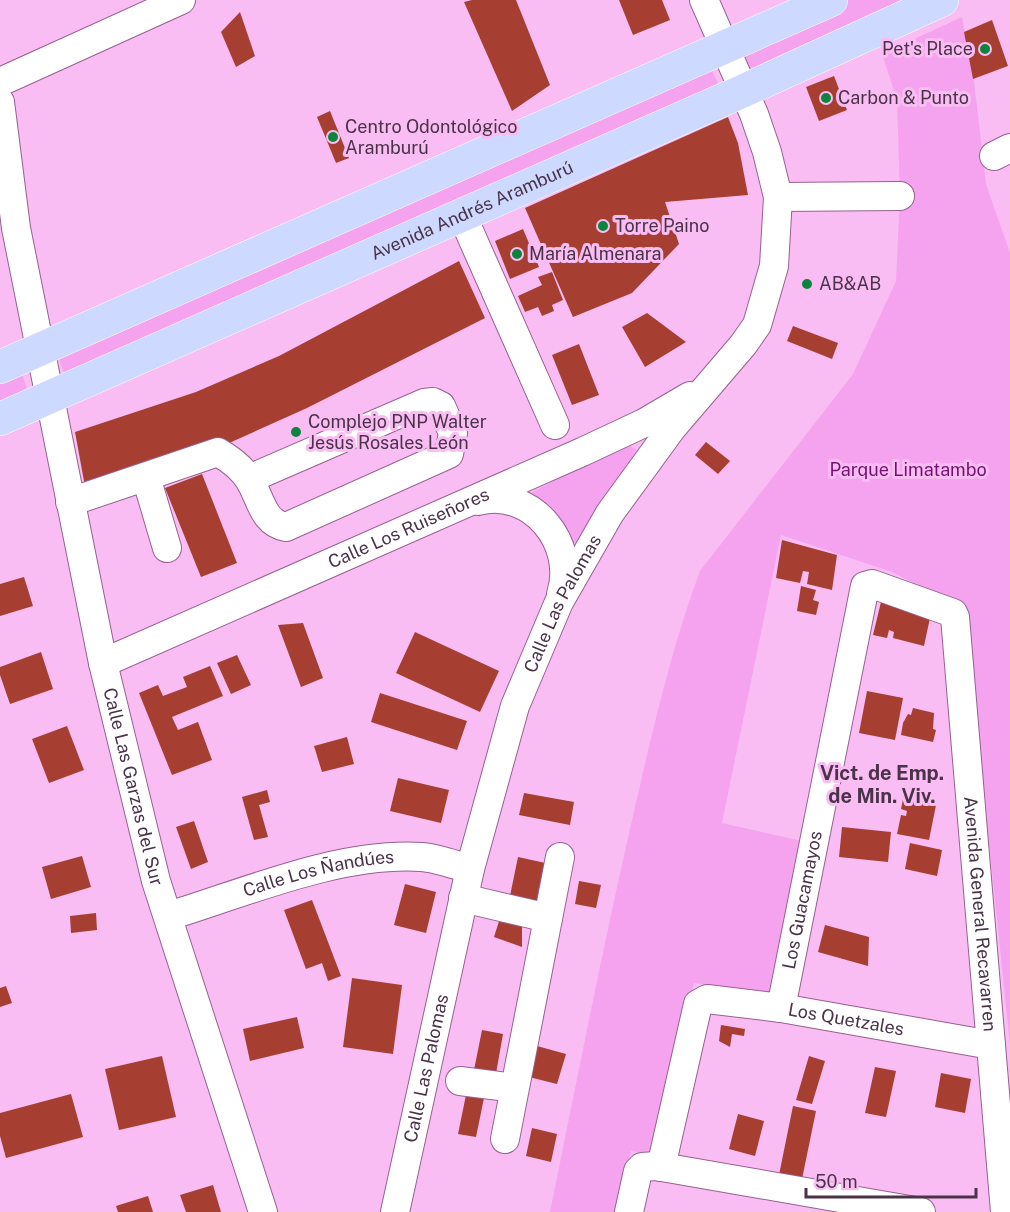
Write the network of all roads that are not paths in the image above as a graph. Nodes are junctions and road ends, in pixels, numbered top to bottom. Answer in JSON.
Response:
{"nodes":[{"id":1,"x":181,"y":0,"type":"edge"},
{"id":2,"x":704,"y":0,"type":"edge"},
{"id":3,"x":831,"y":0,"type":"edge"},
{"id":4,"x":942,"y":0,"type":"edge"},
{"id":5,"x":724,"y":46,"type":"junction"},
{"id":6,"x":0,"y":82,"type":"edge"},
{"id":7,"x":743,"y":91,"type":"junction"},
{"id":8,"x":0,"y":102,"type":"edge"},
{"id":9,"x":900,"y":196,"type":"dead end"},
{"id":10,"x":778,"y":197,"type":"junction"},
{"id":11,"x":462,"y":215,"type":"junction"},
{"id":12,"x":38,"y":351,"type":"junction"},
{"id":13,"x":0,"y":367,"type":"edge"},
{"id":14,"x":710,"y":384,"type":"junction"},
{"id":15,"x":48,"y":398,"type":"junction"},
{"id":16,"x":0,"y":419,"type":"edge"},
{"id":17,"x":555,"y":425,"type":"dead end"},
{"id":18,"x":146,"y":477,"type":"junction"},
{"id":19,"x":249,"y":479,"type":"junction"},
{"id":20,"x":70,"y":502,"type":"junction"},
{"id":21,"x":463,"y":505,"type":"junction"},
{"id":22,"x":167,"y":548,"type":"dead end"},
{"id":23,"x":559,"y":602,"type":"junction"},
{"id":24,"x":955,"y":617,"type":"joint"},
{"id":25,"x":103,"y":663,"type":"junction"},
{"id":26,"x":560,"y":856,"type":"dead end"},
{"id":27,"x":470,"y":869,"type":"junction"},
{"id":28,"x":464,"y":898,"type":"junction"},
{"id":29,"x":169,"y":916,"type":"junction"},
{"id":30,"x":548,"y":918,"type":"junction"},
{"id":31,"x":782,"y":1008,"type":"junction"},
{"id":32,"x":991,"y":1045,"type":"junction"},
{"id":33,"x":460,"y":1081,"type":"dead end"},
{"id":34,"x":514,"y":1088,"type":"junction"},
{"id":35,"x":505,"y":1139,"type":"dead end"},
{"id":36,"x":661,"y":1167,"type":"junction"},
{"id":37,"x":263,"y":1212,"type":"edge"},
{"id":38,"x":395,"y":1212,"type":"edge"},
{"id":39,"x":629,"y":1212,"type":"edge"},
{"id":40,"x":921,"y":1212,"type":"edge"},
{"id":41,"x":1005,"y":1212,"type":"edge"}],
"edges":[{"from":1,"to":6,"type":"street"},
{"from":2,"to":5,"type":"street","name":"Calle Las Palomas"},
{"from":3,"to":5,"type":"main road"},
{"from":4,"to":7,"type":"main road","name":"Avenida Andrés Aramburú"},
{"from":5,"to":7,"type":"street","name":"Calle Las Palomas"},
{"from":5,"to":12,"type":"main road"},
{"from":7,"to":10,"type":"street","name":"Calle Las Palomas"},
{"from":7,"to":11,"type":"main road","name":"Avenida Andrés Aramburú"},
{"from":8,"to":12,"type":"street","name":"Calle Las Garzas del Sur"},
{"from":9,"to":10,"type":"street"},
{"from":10,"to":14,"type":"street","name":"Calle Las Palomas"},
{"from":11,"to":15,"type":"main road","name":"Avenida Andrés Aramburú"},
{"from":11,"to":17,"type":"street"},
{"from":12,"to":13,"type":"main road"},
{"from":12,"to":15,"type":"street","name":"Calle Las Garzas del Sur"},
{"from":14,"to":21,"type":"street","name":"Calle Los Ruiseñores"},
{"from":14,"to":23,"type":"street","name":"Calle Las Palomas"},
{"from":15,"to":16,"type":"main road","name":"Avenida Andrés Aramburú"},
{"from":15,"to":20,"type":"street","name":"Calle Las Garzas del Sur"},
{"from":18,"to":19,"type":"street"},
{"from":18,"to":20,"type":"street"},
{"from":18,"to":22,"type":"street"},
{"from":19,"to":19,"type":"street"},
{"from":20,"to":25,"type":"street","name":"Calle Las Garzas del Sur"},
{"from":21,"to":23,"type":"street"},
{"from":21,"to":25,"type":"street","name":"Calle Los Ruiseñores"},
{"from":23,"to":27,"type":"street","name":"Calle Las Palomas"},
{"from":24,"to":31,"type":"street","name":"Los Guacamayos"},
{"from":24,"to":32,"type":"street","name":"Avenida General Recavarren"},
{"from":25,"to":29,"type":"street","name":"Calle Las Garzas del Sur"},
{"from":26,"to":30,"type":"street"},
{"from":27,"to":28,"type":"street","name":"Calle Las Palomas"},
{"from":27,"to":29,"type":"street","name":"Calle Los Ñandúes"},
{"from":28,"to":30,"type":"street"},
{"from":28,"to":38,"type":"street","name":"Calle Las Palomas"},
{"from":29,"to":37,"type":"street","name":"Calle Las Garzas del Sur"},
{"from":30,"to":34,"type":"street"},
{"from":31,"to":32,"type":"street","name":"Los Quetzales"},
{"from":31,"to":36,"type":"street","name":"Los Quetzales"},
{"from":32,"to":41,"type":"street","name":"Avenida General Recavarren"},
{"from":33,"to":34,"type":"street"},
{"from":34,"to":35,"type":"street"},
{"from":36,"to":39,"type":"street"},
{"from":36,"to":40,"type":"street"}]}
